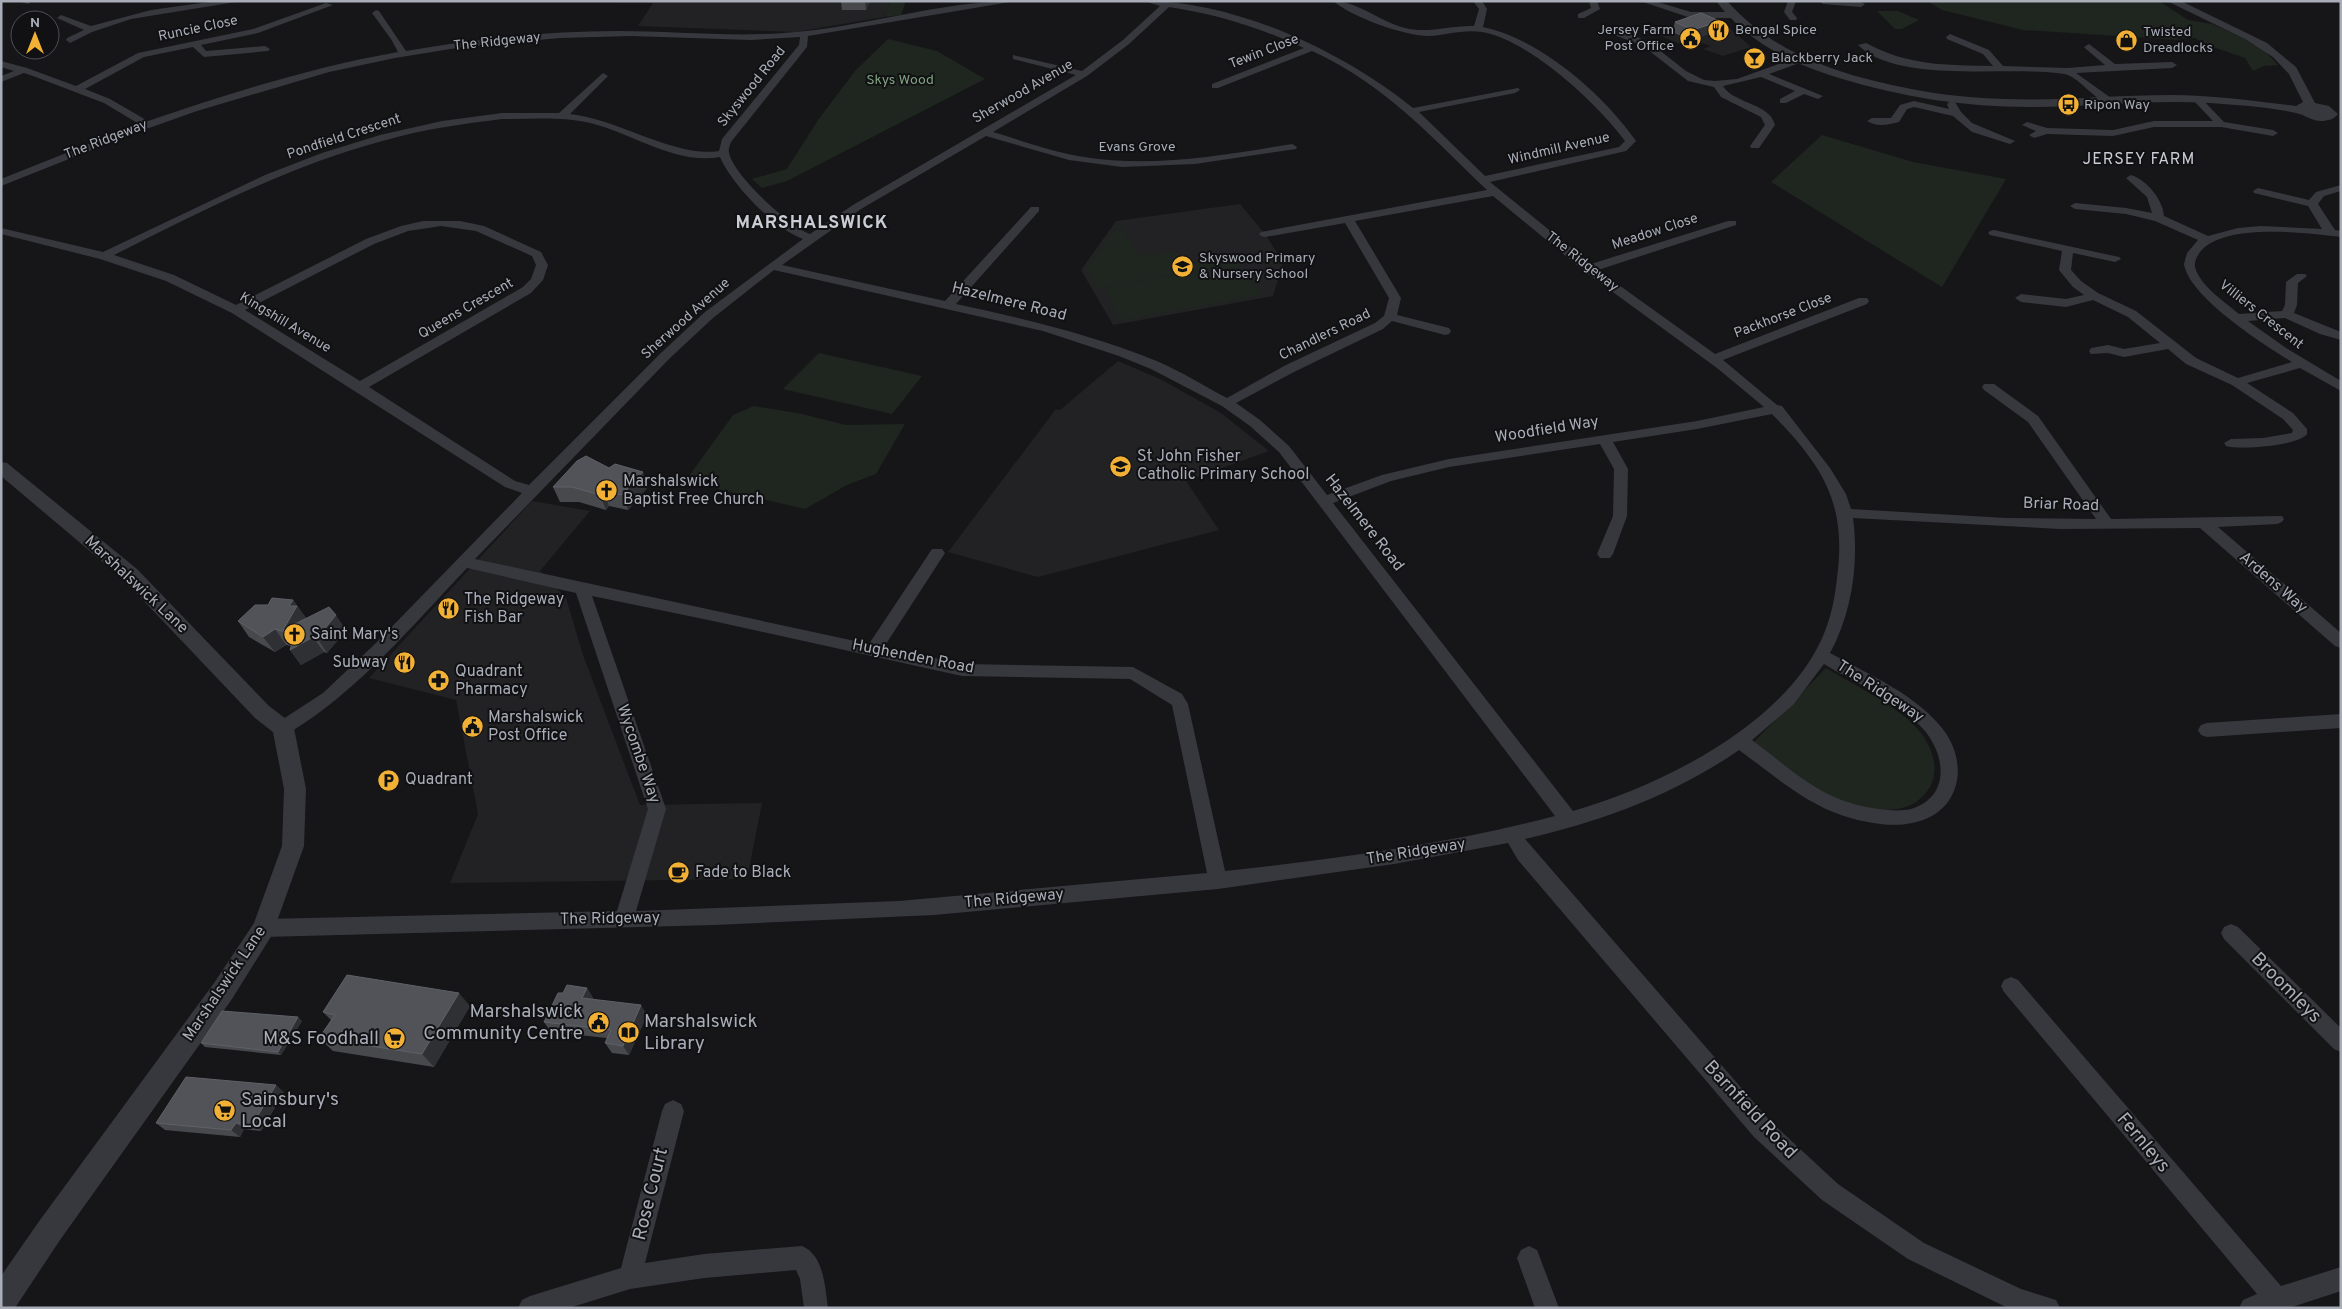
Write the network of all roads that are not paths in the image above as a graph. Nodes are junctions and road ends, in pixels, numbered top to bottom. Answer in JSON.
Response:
{"nodes":[{"id":1,"x":22,"y":1,"type":"edge"},
{"id":2,"x":28,"y":1,"type":"edge"},
{"id":3,"x":176,"y":1,"type":"edge"},
{"id":4,"x":238,"y":1,"type":"edge"},
{"id":5,"x":1012,"y":1,"type":"edge"},
{"id":6,"x":1148,"y":1,"type":"edge"},
{"id":7,"x":1337,"y":1,"type":"edge"},
{"id":8,"x":1477,"y":1,"type":"edge"},
{"id":9,"x":1593,"y":1,"type":"edge"},
{"id":10,"x":1644,"y":1,"type":"edge"},
{"id":11,"x":1721,"y":1,"type":"edge"},
{"id":12,"x":1792,"y":1,"type":"edge"},
{"id":13,"x":1823,"y":1,"type":"edge"},
{"id":14,"x":2192,"y":1,"type":"edge"},
{"id":15,"x":2175,"y":3,"type":"edge"},
{"id":16,"x":1167,"y":4,"type":"junction"},
{"id":17,"x":1861,"y":4,"type":"dead end"},
{"id":18,"x":329,"y":5,"type":"dead end"},
{"id":19,"x":172,"y":10,"type":"junction"},
{"id":20,"x":376,"y":14,"type":"dead end"},
{"id":21,"x":1733,"y":15,"type":"junction"},
{"id":22,"x":1581,"y":16,"type":"dead end"},
{"id":23,"x":61,"y":18,"type":"dead end"},
{"id":24,"x":1794,"y":18,"type":"dead end"},
{"id":25,"x":90,"y":29,"type":"junction"},
{"id":26,"x":1478,"y":29,"type":"junction"},
{"id":27,"x":1607,"y":29,"type":"dead end"},
{"id":28,"x":1424,"y":33,"type":"junction"},
{"id":29,"x":804,"y":35,"type":"junction"},
{"id":30,"x":1950,"y":37,"type":"dead end"},
{"id":31,"x":70,"y":40,"type":"dead end"},
{"id":32,"x":195,"y":44,"type":"junction"},
{"id":33,"x":1426,"y":44,"type":"dead end"},
{"id":34,"x":1863,"y":45,"type":"dead end"},
{"id":35,"x":2090,"y":46,"type":"dead end"},
{"id":36,"x":1312,"y":48,"type":"junction"},
{"id":37,"x":264,"y":49,"type":"dead end"},
{"id":38,"x":1025,"y":50,"type":"dead end"},
{"id":39,"x":404,"y":55,"type":"junction"},
{"id":40,"x":1799,"y":60,"type":"junction"},
{"id":41,"x":1,"y":64,"type":"edge"},
{"id":42,"x":2172,"y":65,"type":"dead end"},
{"id":43,"x":2112,"y":66,"type":"junction"},
{"id":44,"x":2000,"y":69,"type":"junction"},
{"id":45,"x":24,"y":70,"type":"junction"},
{"id":46,"x":2068,"y":71,"type":"junction"},
{"id":47,"x":1084,"y":74,"type":"junction"},
{"id":48,"x":1761,"y":74,"type":"junction"},
{"id":49,"x":603,"y":76,"type":"dead end"},
{"id":50,"x":1,"y":80,"type":"edge"},
{"id":51,"x":1717,"y":84,"type":"junction"},
{"id":52,"x":1216,"y":86,"type":"dead end"},
{"id":53,"x":78,"y":89,"type":"junction"},
{"id":54,"x":1515,"y":90,"type":"dead end"},
{"id":55,"x":1803,"y":91,"type":"junction"},
{"id":56,"x":1818,"y":96,"type":"dead end"},
{"id":57,"x":1950,"y":99,"type":"junction"},
{"id":58,"x":2197,"y":99,"type":"junction"},
{"id":59,"x":2108,"y":100,"type":"junction"},
{"id":60,"x":1784,"y":101,"type":"dead end"},
{"id":61,"x":2306,"y":108,"type":"junction"},
{"id":62,"x":1412,"y":111,"type":"junction"},
{"id":63,"x":1955,"y":113,"type":"junction"},
{"id":64,"x":562,"y":116,"type":"junction"},
{"id":65,"x":2336,"y":118,"type":"edge"},
{"id":66,"x":1872,"y":121,"type":"dead end"},
{"id":67,"x":146,"y":124,"type":"junction"},
{"id":68,"x":2221,"y":124,"type":"junction"},
{"id":69,"x":2027,"y":125,"type":"dead end"},
{"id":70,"x":2046,"y":131,"type":"junction"},
{"id":71,"x":984,"y":132,"type":"junction"},
{"id":72,"x":2273,"y":132,"type":"dead end"},
{"id":73,"x":2069,"y":133,"type":"junction"},
{"id":74,"x":2034,"y":136,"type":"dead end"},
{"id":75,"x":2010,"y":141,"type":"dead end"},
{"id":76,"x":2080,"y":143,"type":"dead end"},
{"id":77,"x":1292,"y":146,"type":"dead end"},
{"id":78,"x":1755,"y":146,"type":"dead end"},
{"id":79,"x":724,"y":153,"type":"junction"},
{"id":80,"x":2132,"y":178,"type":"dead end"},
{"id":81,"x":1483,"y":180,"type":"junction"},
{"id":82,"x":1,"y":184,"type":"edge"},
{"id":83,"x":2341,"y":188,"type":"edge"},
{"id":84,"x":2258,"y":191,"type":"dead end"},
{"id":85,"x":1496,"y":192,"type":"junction"},
{"id":86,"x":2312,"y":204,"type":"junction"},
{"id":87,"x":2075,"y":206,"type":"dead end"},
{"id":88,"x":1035,"y":209,"type":"dead end"},
{"id":89,"x":2158,"y":218,"type":"junction"},
{"id":90,"x":1349,"y":220,"type":"junction"},
{"id":91,"x":1732,"y":223,"type":"dead end"},
{"id":92,"x":1,"y":230,"type":"edge"},
{"id":93,"x":1994,"y":233,"type":"dead end"},
{"id":94,"x":1265,"y":234,"type":"dead end"},
{"id":95,"x":2336,"y":234,"type":"edge"},
{"id":96,"x":812,"y":238,"type":"junction"},
{"id":97,"x":2205,"y":239,"type":"junction"},
{"id":98,"x":2068,"y":250,"type":"junction"},
{"id":99,"x":104,"y":256,"type":"junction"},
{"id":100,"x":2115,"y":259,"type":"dead end"},
{"id":101,"x":772,"y":266,"type":"junction"},
{"id":102,"x":1588,"y":269,"type":"junction"},
{"id":103,"x":2301,"y":276,"type":"dead end"},
{"id":104,"x":2094,"y":296,"type":"junction"},
{"id":105,"x":2021,"y":298,"type":"dead end"},
{"id":106,"x":1863,"y":301,"type":"dead end"},
{"id":107,"x":948,"y":304,"type":"junction"},
{"id":108,"x":236,"y":310,"type":"junction"},
{"id":109,"x":2287,"y":314,"type":"junction"},
{"id":110,"x":1390,"y":317,"type":"junction"},
{"id":111,"x":2237,"y":318,"type":"junction"},
{"id":112,"x":1445,"y":331,"type":"dead end"},
{"id":113,"x":2341,"y":336,"type":"edge"},
{"id":114,"x":2170,"y":345,"type":"junction"},
{"id":115,"x":2095,"y":351,"type":"dead end"},
{"id":116,"x":1714,"y":359,"type":"junction"},
{"id":117,"x":2300,"y":364,"type":"junction"},
{"id":118,"x":2237,"y":382,"type":"junction"},
{"id":119,"x":360,"y":387,"type":"junction"},
{"id":120,"x":1989,"y":387,"type":"dead end"},
{"id":121,"x":2341,"y":387,"type":"edge"},
{"id":122,"x":1227,"y":403,"type":"junction"},
{"id":123,"x":1777,"y":409,"type":"junction"},
{"id":124,"x":1604,"y":439,"type":"junction"},
{"id":125,"x":2231,"y":442,"type":"dead end"},
{"id":126,"x":1,"y":467,"type":"edge"},
{"id":127,"x":531,"y":491,"type":"junction"},
{"id":128,"x":1326,"y":501,"type":"junction"},
{"id":129,"x":1844,"y":513,"type":"junction"},
{"id":130,"x":2276,"y":519,"type":"dead end"},
{"id":131,"x":2108,"y":524,"type":"junction"},
{"id":132,"x":2205,"y":524,"type":"junction"},
{"id":133,"x":937,"y":553,"type":"dead end"},
{"id":134,"x":1604,"y":554,"type":"dead end"},
{"id":135,"x":464,"y":562,"type":"junction"},
{"id":136,"x":582,"y":590,"type":"junction"},
{"id":137,"x":2341,"y":642,"type":"edge"},
{"id":138,"x":873,"y":651,"type":"junction"},
{"id":139,"x":1822,"y":656,"type":"junction"},
{"id":140,"x":2341,"y":721,"type":"edge"},
{"id":141,"x":283,"y":728,"type":"junction"},
{"id":142,"x":2207,"y":730,"type":"dead end"},
{"id":143,"x":1740,"y":741,"type":"junction"},
{"id":144,"x":1568,"y":819,"type":"junction"},
{"id":145,"x":1513,"y":835,"type":"junction"},
{"id":146,"x":1218,"y":881,"type":"junction"},
{"id":147,"x":624,"y":919,"type":"junction"},
{"id":148,"x":264,"y":928,"type":"junction"},
{"id":149,"x":2231,"y":933,"type":"dead end"},
{"id":150,"x":2011,"y":986,"type":"dead end"},
{"id":151,"x":2341,"y":1042,"type":"edge"},
{"id":152,"x":673,"y":1111,"type":"dead end"},
{"id":153,"x":1528,"y":1258,"type":"dead end"},
{"id":154,"x":630,"y":1276,"type":"junction"},
{"id":155,"x":2341,"y":1278,"type":"edge"},
{"id":156,"x":2276,"y":1299,"type":"junction"},
{"id":157,"x":1,"y":1302,"type":"edge"},
{"id":158,"x":2017,"y":1304,"type":"edge"},
{"id":159,"x":530,"y":1308,"type":"edge"},
{"id":160,"x":816,"y":1308,"type":"edge"},
{"id":161,"x":1548,"y":1308,"type":"edge"},
{"id":162,"x":2048,"y":1308,"type":"edge"},
{"id":163,"x":2251,"y":1308,"type":"edge"}],
"edges":[{"from":1,"to":2,"type":"street"},
{"from":3,"to":19,"type":"street"},
{"from":4,"to":19,"type":"street"},
{"from":5,"to":29,"type":"street","name":"The Ridgeway"},
{"from":6,"to":16,"type":"street","name":"The Ridgeway"},
{"from":7,"to":28,"type":"street","name":"Windmill Avenue"},
{"from":8,"to":26,"type":"street"},
{"from":9,"to":22,"type":"street"},
{"from":10,"to":21,"type":"street"},
{"from":11,"to":21,"type":"street"},
{"from":12,"to":24,"type":"street"},
{"from":13,"to":17,"type":"street"},
{"from":14,"to":15,"type":"street"},
{"from":15,"to":61,"type":"street"},
{"from":16,"to":36,"type":"street","name":"The Ridgeway"},
{"from":16,"to":47,"type":"street","name":"Sherwood Avenue"},
{"from":18,"to":32,"type":"street","name":"Runcie Close"},
{"from":19,"to":25,"type":"street"},
{"from":20,"to":39,"type":"street"},
{"from":21,"to":40,"type":"street"},
{"from":23,"to":25,"type":"street"},
{"from":25,"to":31,"type":"street"},
{"from":26,"to":28,"type":"street","name":"Windmill Avenue"},
{"from":26,"to":81,"type":"street","name":"Windmill Avenue"},
{"from":27,"to":51,"type":"street"},
{"from":28,"to":33,"type":"street"},
{"from":29,"to":39,"type":"street","name":"The Ridgeway"},
{"from":29,"to":79,"type":"street","name":"Skyswood Road"},
{"from":30,"to":44,"type":"street"},
{"from":32,"to":37,"type":"street"},
{"from":32,"to":53,"type":"street","name":"Runcie Close"},
{"from":34,"to":44,"type":"street"},
{"from":35,"to":43,"type":"street"},
{"from":36,"to":52,"type":"street","name":"Tewin Close"},
{"from":36,"to":62,"type":"street","name":"The Ridgeway"},
{"from":38,"to":47,"type":"street"},
{"from":39,"to":67,"type":"street","name":"The Ridgeway"},
{"from":40,"to":48,"type":"street"},
{"from":40,"to":57,"type":"street"},
{"from":41,"to":45,"type":"street"},
{"from":42,"to":43,"type":"street"},
{"from":43,"to":46,"type":"street"},
{"from":44,"to":46,"type":"street"},
{"from":45,"to":50,"type":"street"},
{"from":45,"to":53,"type":"street"},
{"from":46,"to":59,"type":"street"},
{"from":47,"to":71,"type":"street","name":"Sherwood Avenue"},
{"from":48,"to":51,"type":"street"},
{"from":48,"to":55,"type":"street"},
{"from":49,"to":64,"type":"street"},
{"from":51,"to":78,"type":"street"},
{"from":53,"to":67,"type":"street"},
{"from":54,"to":62,"type":"street"},
{"from":55,"to":56,"type":"street"},
{"from":55,"to":60,"type":"street"},
{"from":57,"to":59,"type":"street"},
{"from":57,"to":63,"type":"street"},
{"from":58,"to":59,"type":"street"},
{"from":58,"to":61,"type":"street"},
{"from":58,"to":68,"type":"street"},
{"from":61,"to":65,"type":"street"},
{"from":62,"to":81,"type":"street","name":"The Ridgeway"},
{"from":63,"to":66,"type":"street"},
{"from":63,"to":75,"type":"street"},
{"from":64,"to":79,"type":"street","name":"Pondfield Crescent"},
{"from":64,"to":99,"type":"street","name":"Pondfield Crescent"},
{"from":67,"to":82,"type":"street","name":"The Ridgeway"},
{"from":68,"to":72,"type":"street"},
{"from":68,"to":73,"type":"street"},
{"from":69,"to":70,"type":"street"},
{"from":70,"to":73,"type":"street"},
{"from":70,"to":74,"type":"street"},
{"from":71,"to":77,"type":"street","name":"Evans Grove"},
{"from":71,"to":96,"type":"street","name":"Sherwood Avenue"},
{"from":73,"to":76,"type":"street"},
{"from":79,"to":96,"type":"street","name":"Skyswood Road"},
{"from":80,"to":89,"type":"street"},
{"from":81,"to":85,"type":"street","name":"The Ridgeway"},
{"from":83,"to":86,"type":"street"},
{"from":84,"to":86,"type":"street"},
{"from":85,"to":90,"type":"street"},
{"from":85,"to":102,"type":"street","name":"The Ridgeway"},
{"from":86,"to":95,"type":"street"},
{"from":87,"to":89,"type":"street"},
{"from":88,"to":107,"type":"street"},
{"from":89,"to":97,"type":"street"},
{"from":90,"to":94,"type":"street"},
{"from":90,"to":110,"type":"street","name":"Chandlers Road"},
{"from":91,"to":102,"type":"street","name":"Meadow Close"},
{"from":92,"to":99,"type":"street","name":"Kingshill Avenue"},
{"from":93,"to":98,"type":"street"},
{"from":95,"to":97,"type":"street"},
{"from":96,"to":101,"type":"street","name":"Sherwood Avenue"},
{"from":97,"to":111,"type":"street","name":"Villiers Crescent"},
{"from":98,"to":100,"type":"street"},
{"from":98,"to":104,"type":"street"},
{"from":99,"to":108,"type":"street","name":"Kingshill Avenue"},
{"from":101,"to":107,"type":"street","name":"Hazelmere Road"},
{"from":101,"to":127,"type":"street","name":"Sherwood Avenue"},
{"from":102,"to":116,"type":"street","name":"The Ridgeway"},
{"from":103,"to":109,"type":"street"},
{"from":104,"to":105,"type":"street"},
{"from":104,"to":114,"type":"street"},
{"from":106,"to":116,"type":"street","name":"Packhorse Close"},
{"from":107,"to":122,"type":"street","name":"Hazelmere Road"},
{"from":108,"to":119,"type":"street","name":"Kingshill Avenue"},
{"from":108,"to":119,"type":"street","name":"Queens Crescent"},
{"from":109,"to":111,"type":"street"},
{"from":109,"to":113,"type":"street"},
{"from":110,"to":112,"type":"street"},
{"from":110,"to":122,"type":"street","name":"Chandlers Road"},
{"from":111,"to":117,"type":"street","name":"Villiers Crescent"},
{"from":114,"to":115,"type":"street"},
{"from":114,"to":118,"type":"street"},
{"from":116,"to":123,"type":"street","name":"The Ridgeway"},
{"from":117,"to":118,"type":"street"},
{"from":117,"to":121,"type":"street","name":"Villiers Crescent"},
{"from":118,"to":125,"type":"street"},
{"from":119,"to":127,"type":"street","name":"Kingshill Avenue"},
{"from":120,"to":131,"type":"street"},
{"from":122,"to":128,"type":"street","name":"Hazelmere Road"},
{"from":123,"to":124,"type":"street","name":"Woodfield Way"},
{"from":123,"to":129,"type":"street","name":"The Ridgeway"},
{"from":124,"to":128,"type":"street","name":"Woodfield Way"},
{"from":124,"to":134,"type":"street"},
{"from":126,"to":141,"type":"street","name":"Marshalswick Lane"},
{"from":127,"to":135,"type":"street","name":"Sherwood Avenue"},
{"from":128,"to":144,"type":"street","name":"Hazelmere Road"},
{"from":129,"to":131,"type":"street","name":"Briar Road"},
{"from":129,"to":139,"type":"street","name":"The Ridgeway"},
{"from":130,"to":132,"type":"street","name":"Briar Road"},
{"from":131,"to":132,"type":"street","name":"Briar Road"},
{"from":132,"to":137,"type":"street","name":"Ardens Way"},
{"from":133,"to":138,"type":"street"},
{"from":135,"to":136,"type":"street","name":"Hughenden Road"},
{"from":135,"to":141,"type":"street","name":"Sherwood Avenue"},
{"from":136,"to":138,"type":"street","name":"Hughenden Road"},
{"from":136,"to":147,"type":"street","name":"Wycombe Way"},
{"from":138,"to":146,"type":"street","name":"Hughenden Road"},
{"from":139,"to":143,"type":"street","name":"The Ridgeway"},
{"from":139,"to":143,"type":"street","name":"The Ridgeway"},
{"from":140,"to":142,"type":"street"},
{"from":141,"to":148,"type":"street","name":"Marshalswick Lane"},
{"from":143,"to":144,"type":"street","name":"The Ridgeway"},
{"from":144,"to":145,"type":"street","name":"The Ridgeway"},
{"from":145,"to":146,"type":"street","name":"The Ridgeway"},
{"from":145,"to":158,"type":"street","name":"Barnfield Road"},
{"from":146,"to":147,"type":"street","name":"The Ridgeway"},
{"from":147,"to":148,"type":"street","name":"The Ridgeway"},
{"from":148,"to":157,"type":"street","name":"Marshalswick Lane"},
{"from":149,"to":151,"type":"street","name":"Broomleys"},
{"from":150,"to":156,"type":"street","name":"Fernleys"},
{"from":152,"to":154,"type":"street","name":"Rose Court"},
{"from":153,"to":161,"type":"street"},
{"from":154,"to":159,"type":"street"},
{"from":154,"to":160,"type":"street"},
{"from":155,"to":156,"type":"street"},
{"from":156,"to":163,"type":"street"},
{"from":158,"to":162,"type":"street","name":"Barnfield Road"}]}
